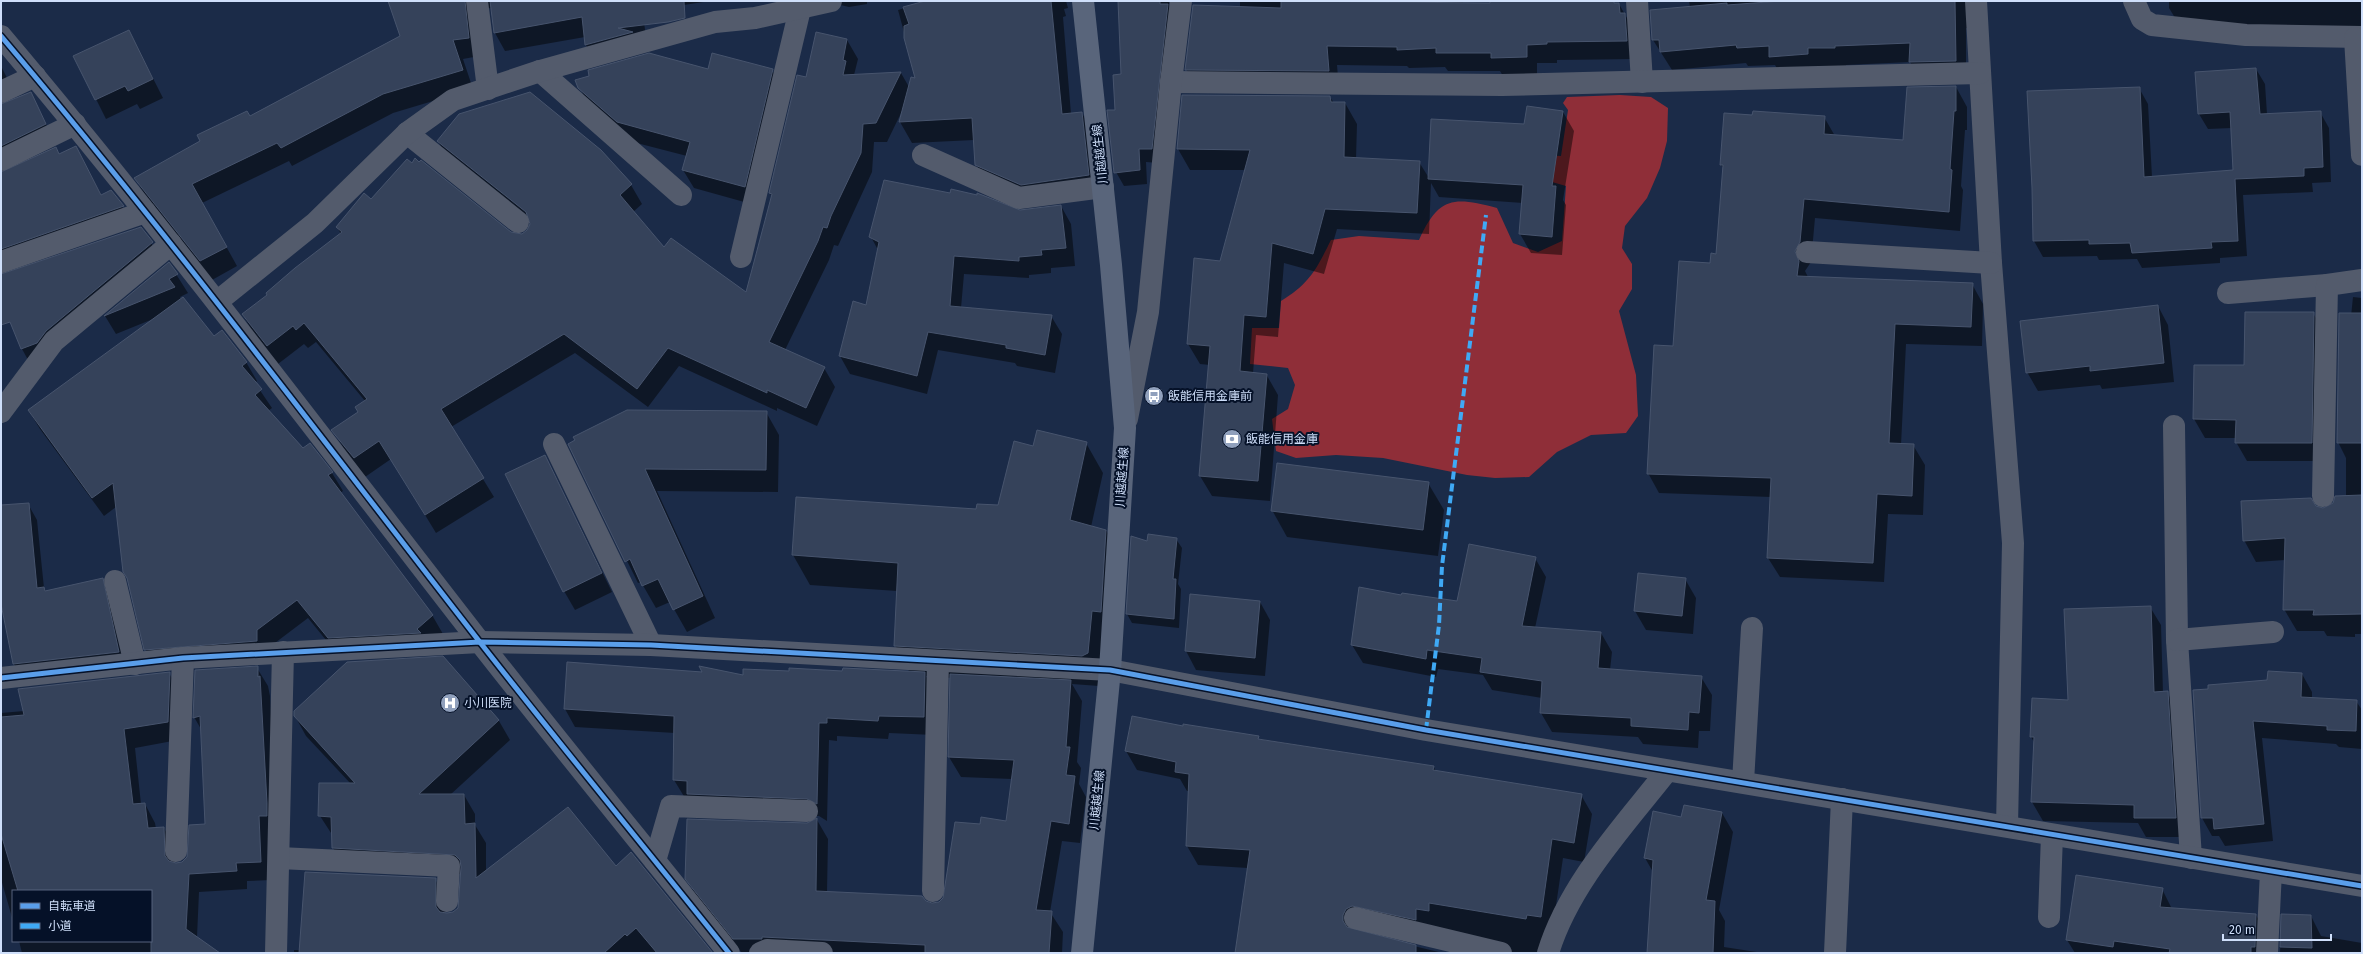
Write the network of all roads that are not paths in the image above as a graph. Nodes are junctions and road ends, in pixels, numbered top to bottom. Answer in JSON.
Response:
{"nodes":[{"id":1,"x":477,"y":1,"type":"edge"},
{"id":2,"x":831,"y":1,"type":"edge"},
{"id":3,"x":1083,"y":1,"type":"edge"},
{"id":4,"x":1181,"y":1,"type":"edge"},
{"id":5,"x":1637,"y":1,"type":"edge"},
{"id":6,"x":1976,"y":1,"type":"edge"},
{"id":7,"x":2134,"y":1,"type":"edge"},
{"id":8,"x":799,"y":5,"type":"edge"},
{"id":9,"x":1,"y":36,"type":"edge"},
{"id":10,"x":2359,"y":38,"type":"edge"},
{"id":11,"x":540,"y":72,"type":"junction"},
{"id":12,"x":1980,"y":73,"type":"junction"},
{"id":13,"x":35,"y":76,"type":"junction"},
{"id":14,"x":1171,"y":82,"type":"junction"},
{"id":15,"x":1642,"y":82,"type":"junction"},
{"id":16,"x":488,"y":89,"type":"junction"},
{"id":17,"x":1,"y":92,"type":"edge"},
{"id":18,"x":75,"y":124,"type":"junction"},
{"id":19,"x":407,"y":133,"type":"junction"},
{"id":20,"x":923,"y":155,"type":"dead end"},
{"id":21,"x":2362,"y":155,"type":"edge"},
{"id":22,"x":1,"y":160,"type":"edge"},
{"id":23,"x":1103,"y":187,"type":"junction"},
{"id":24,"x":681,"y":195,"type":"dead end"},
{"id":25,"x":145,"y":212,"type":"junction"},
{"id":26,"x":518,"y":222,"type":"dead end"},
{"id":27,"x":171,"y":244,"type":"junction"},
{"id":28,"x":1808,"y":252,"type":"dead end"},
{"id":29,"x":741,"y":257,"type":"dead end"},
{"id":30,"x":1,"y":262,"type":"edge"},
{"id":31,"x":1991,"y":263,"type":"junction"},
{"id":32,"x":2362,"y":280,"type":"edge"},
{"id":33,"x":2327,"y":285,"type":"junction"},
{"id":34,"x":2228,"y":293,"type":"dead end"},
{"id":35,"x":218,"y":301,"type":"junction"},
{"id":36,"x":1,"y":412,"type":"edge"},
{"id":37,"x":2174,"y":426,"type":"dead end"},
{"id":38,"x":1126,"y":428,"type":"junction"},
{"id":39,"x":554,"y":444,"type":"dead end"},
{"id":40,"x":2323,"y":496,"type":"dead end"},
{"id":41,"x":115,"y":581,"type":"dead end"},
{"id":42,"x":1752,"y":628,"type":"dead end"},
{"id":43,"x":2274,"y":632,"type":"dead end"},
{"id":44,"x":2177,"y":640,"type":"junction"},
{"id":45,"x":480,"y":642,"type":"junction"},
{"id":46,"x":651,"y":645,"type":"junction"},
{"id":47,"x":284,"y":652,"type":"junction"},
{"id":48,"x":183,"y":658,"type":"junction"},
{"id":49,"x":938,"y":661,"type":"junction"},
{"id":50,"x":135,"y":664,"type":"junction"},
{"id":51,"x":1110,"y":670,"type":"junction"},
{"id":52,"x":1,"y":678,"type":"edge"},
{"id":53,"x":1667,"y":771,"type":"junction"},
{"id":54,"x":1743,"y":782,"type":"junction"},
{"id":55,"x":1842,"y":800,"type":"junction"},
{"id":56,"x":807,"y":811,"type":"dead end"},
{"id":57,"x":2007,"y":826,"type":"junction"},
{"id":58,"x":2052,"y":835,"type":"junction"},
{"id":59,"x":176,"y":851,"type":"dead end"},
{"id":60,"x":279,"y":858,"type":"junction"},
{"id":61,"x":2191,"y":858,"type":"junction"},
{"id":62,"x":655,"y":861,"type":"junction"},
{"id":63,"x":2272,"y":871,"type":"junction"},
{"id":64,"x":2362,"y":886,"type":"edge"},
{"id":65,"x":933,"y":891,"type":"dead end"},
{"id":66,"x":447,"y":901,"type":"dead end"},
{"id":67,"x":2049,"y":917,"type":"dead end"},
{"id":68,"x":1355,"y":918,"type":"dead end"},
{"id":69,"x":276,"y":953,"type":"edge"},
{"id":70,"x":729,"y":953,"type":"edge"},
{"id":71,"x":760,"y":953,"type":"edge"},
{"id":72,"x":822,"y":953,"type":"edge"},
{"id":73,"x":1082,"y":953,"type":"edge"},
{"id":74,"x":1501,"y":953,"type":"edge"},
{"id":75,"x":1548,"y":953,"type":"edge"},
{"id":76,"x":1835,"y":953,"type":"edge"},
{"id":77,"x":2267,"y":953,"type":"edge"}],
"edges":[{"from":1,"to":16,"type":"street"},
{"from":2,"to":8,"type":"street"},
{"from":3,"to":23,"type":"main road","name":"川越越生線"},
{"from":4,"to":14,"type":"street"},
{"from":5,"to":15,"type":"street"},
{"from":6,"to":12,"type":"street"},
{"from":7,"to":10,"type":"street"},
{"from":8,"to":11,"type":"street"},
{"from":8,"to":29,"type":"street"},
{"from":9,"to":13,"type":"street"},
{"from":10,"to":21,"type":"street"},
{"from":11,"to":16,"type":"street"},
{"from":11,"to":24,"type":"street"},
{"from":12,"to":15,"type":"street"},
{"from":12,"to":31,"type":"street"},
{"from":13,"to":17,"type":"street"},
{"from":13,"to":18,"type":"street"},
{"from":14,"to":15,"type":"street"},
{"from":14,"to":38,"type":"street"},
{"from":16,"to":19,"type":"street"},
{"from":18,"to":22,"type":"street"},
{"from":18,"to":25,"type":"street"},
{"from":19,"to":26,"type":"street"},
{"from":19,"to":35,"type":"street"},
{"from":20,"to":23,"type":"street"},
{"from":23,"to":38,"type":"main road","name":"川越越生線"},
{"from":25,"to":27,"type":"street"},
{"from":25,"to":30,"type":"street"},
{"from":27,"to":35,"type":"street"},
{"from":27,"to":36,"type":"street"},
{"from":28,"to":31,"type":"street"},
{"from":31,"to":57,"type":"street"},
{"from":32,"to":33,"type":"street"},
{"from":33,"to":34,"type":"street"},
{"from":33,"to":40,"type":"street"},
{"from":35,"to":45,"type":"street"},
{"from":37,"to":44,"type":"street"},
{"from":38,"to":51,"type":"main road","name":"川越越生線"},
{"from":39,"to":46,"type":"street"},
{"from":41,"to":50,"type":"street"},
{"from":42,"to":54,"type":"street"},
{"from":43,"to":44,"type":"street"},
{"from":44,"to":61,"type":"street"},
{"from":45,"to":46,"type":"street"},
{"from":45,"to":47,"type":"street"},
{"from":45,"to":62,"type":"street"},
{"from":46,"to":49,"type":"street"},
{"from":47,"to":48,"type":"street"},
{"from":47,"to":60,"type":"street"},
{"from":48,"to":50,"type":"street"},
{"from":48,"to":59,"type":"street"},
{"from":49,"to":51,"type":"street"},
{"from":49,"to":65,"type":"street"},
{"from":50,"to":52,"type":"street"},
{"from":51,"to":53,"type":"street"},
{"from":51,"to":73,"type":"main road","name":"川越越生線"},
{"from":53,"to":54,"type":"street"},
{"from":53,"to":75,"type":"street"},
{"from":54,"to":55,"type":"street"},
{"from":55,"to":57,"type":"street"},
{"from":55,"to":76,"type":"street"},
{"from":56,"to":62,"type":"street"},
{"from":57,"to":58,"type":"street"},
{"from":58,"to":61,"type":"street"},
{"from":58,"to":67,"type":"street"},
{"from":60,"to":66,"type":"street"},
{"from":60,"to":69,"type":"street"},
{"from":61,"to":63,"type":"street"},
{"from":62,"to":70,"type":"street"},
{"from":63,"to":64,"type":"street"},
{"from":63,"to":77,"type":"street"},
{"from":68,"to":74,"type":"street"},
{"from":71,"to":72,"type":"street"}]}
